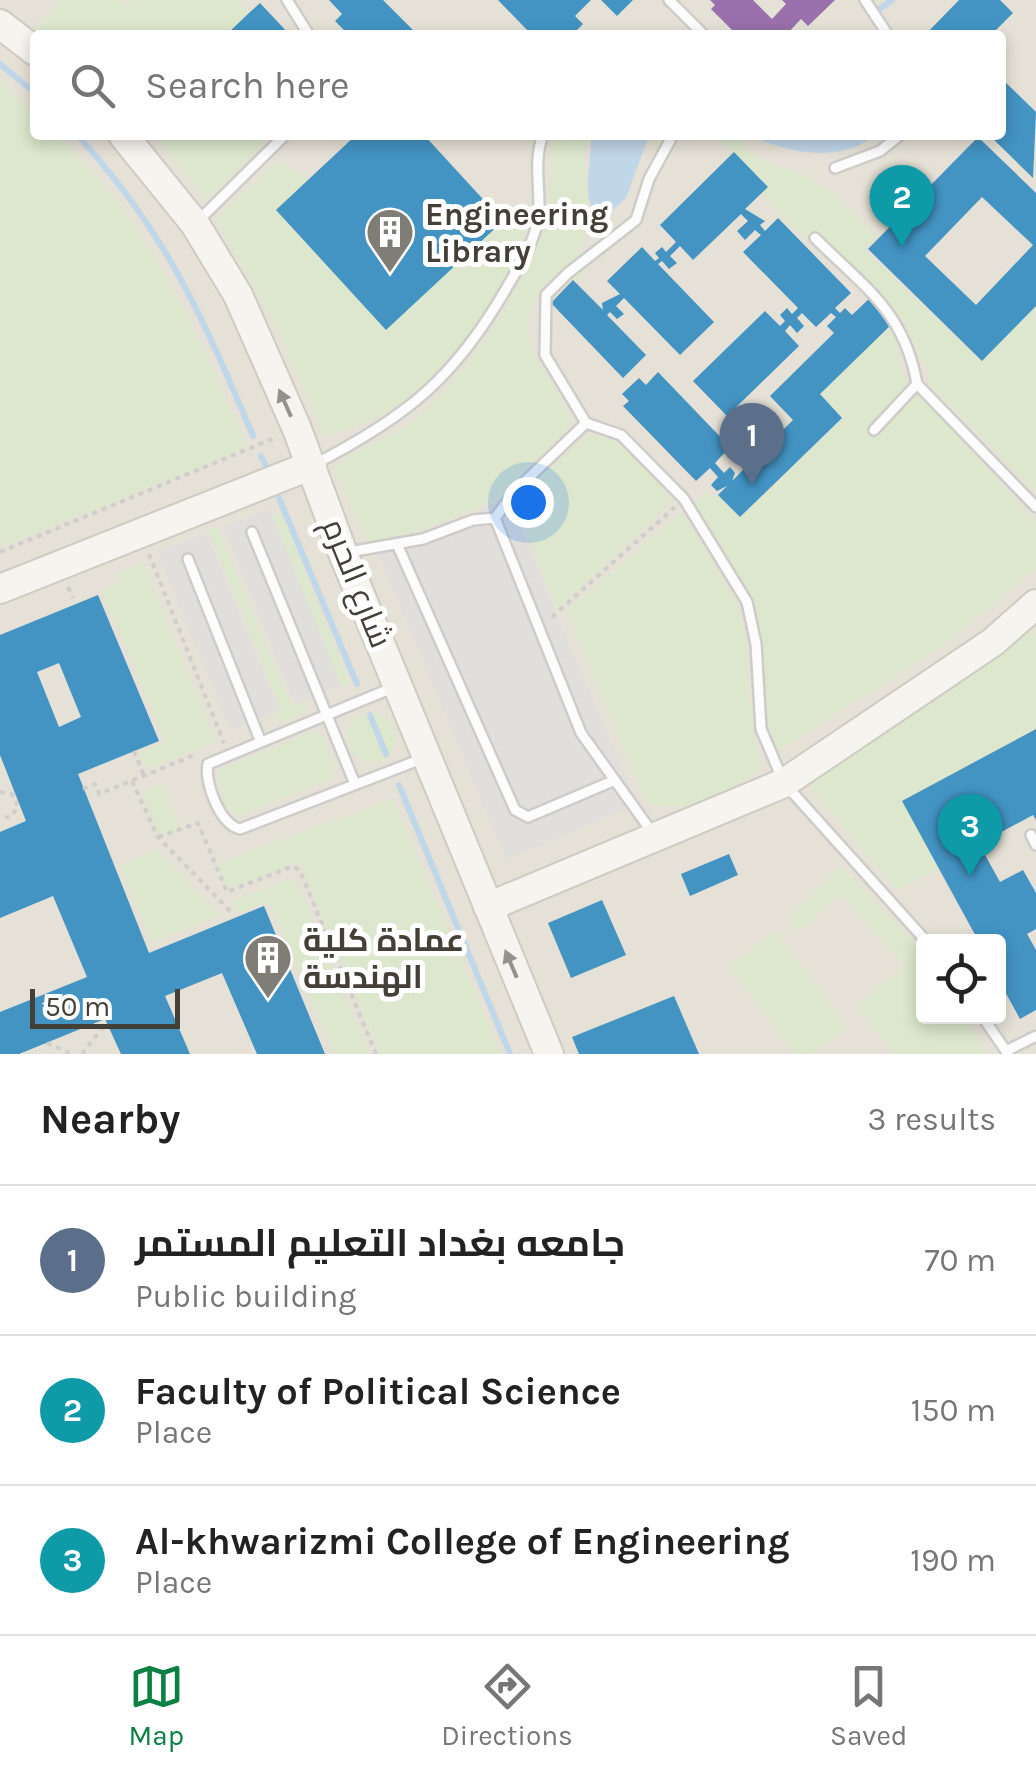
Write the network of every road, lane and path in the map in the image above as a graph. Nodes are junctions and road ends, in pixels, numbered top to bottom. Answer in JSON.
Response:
{"nodes":[{"id":1,"x":287,"y":0,"type":"edge"},
{"id":2,"x":669,"y":0,"type":"edge"},
{"id":3,"x":867,"y":3,"type":"edge"},
{"id":4,"x":0,"y":24,"type":"edge"},
{"id":5,"x":306,"y":30,"type":"edge"},
{"id":6,"x":699,"y":30,"type":"edge"},
{"id":7,"x":885,"y":30,"type":"edge"},
{"id":8,"x":30,"y":47,"type":"edge"},
{"id":9,"x":127,"y":140,"type":"edge"},
{"id":10,"x":280,"y":140,"type":"edge"},
{"id":11,"x":540,"y":140,"type":"edge"},
{"id":12,"x":670,"y":140,"type":"edge"},
{"id":13,"x":894,"y":140,"type":"edge"},
{"id":14,"x":835,"y":168,"type":"dead end"},
{"id":15,"x":195,"y":224,"type":"junction"},
{"id":16,"x":815,"y":238,"type":"dead end"},
{"id":17,"x":917,"y":384,"type":"junction"},
{"id":18,"x":586,"y":423,"type":"junction"},
{"id":19,"x":297,"y":429,"type":"junction"},
{"id":20,"x":874,"y":430,"type":"dead end"},
{"id":21,"x":312,"y":466,"type":"junction"},
{"id":22,"x":684,"y":499,"type":"junction"},
{"id":23,"x":1036,"y":507,"type":"edge"},
{"id":24,"x":495,"y":518,"type":"junction"},
{"id":25,"x":252,"y":532,"type":"dead end"},
{"id":26,"x":397,"y":544,"type":"junction"},
{"id":27,"x":0,"y":552,"type":"edge"},
{"id":28,"x":343,"y":553,"type":"junction"},
{"id":29,"x":188,"y":559,"type":"dead end"},
{"id":30,"x":132,"y":560,"type":"dead end"},
{"id":31,"x":84,"y":579,"type":"dead end"},
{"id":32,"x":0,"y":589,"type":"edge"},
{"id":33,"x":73,"y":598,"type":"dead end"},
{"id":34,"x":1034,"y":610,"type":"edge"},
{"id":35,"x":552,"y":617,"type":"dead end"},
{"id":36,"x":400,"y":686,"type":"junction"},
{"id":37,"x":326,"y":714,"type":"junction"},
{"id":38,"x":260,"y":740,"type":"junction"},
{"id":39,"x":134,"y":751,"type":"dead end"},
{"id":40,"x":428,"y":756,"type":"junction"},
{"id":41,"x":144,"y":776,"type":"junction"},
{"id":42,"x":615,"y":780,"type":"junction"},
{"id":43,"x":132,"y":781,"type":"junction"},
{"id":44,"x":784,"y":783,"type":"junction"},
{"id":45,"x":355,"y":784,"type":"junction"},
{"id":46,"x":83,"y":789,"type":"dead end"},
{"id":47,"x":0,"y":792,"type":"edge"},
{"id":48,"x":23,"y":813,"type":"dead end"},
{"id":49,"x":14,"y":814,"type":"junction"},
{"id":50,"x":1,"y":819,"type":"edge"},
{"id":51,"x":655,"y":837,"type":"junction"},
{"id":52,"x":158,"y":838,"type":"junction"},
{"id":53,"x":488,"y":907,"type":"junction"},
{"id":54,"x":232,"y":913,"type":"dead end"},
{"id":55,"x":920,"y":934,"type":"edge"},
{"id":56,"x":988,"y":1024,"type":"edge"},
{"id":57,"x":103,"y":1026,"type":"dead end"},
{"id":58,"x":1036,"y":1036,"type":"edge"},
{"id":59,"x":47,"y":1043,"type":"dead end"},
{"id":60,"x":1007,"y":1052,"type":"edge"},
{"id":61,"x":72,"y":1054,"type":"edge"},
{"id":62,"x":82,"y":1054,"type":"edge"},
{"id":63,"x":376,"y":1054,"type":"edge"},
{"id":64,"x":549,"y":1054,"type":"edge"}],
"edges":[{"from":1,"to":5,"type":"lane"},
{"from":2,"to":6,"type":"lane"},
{"from":3,"to":7,"type":"lane"},
{"from":4,"to":8,"type":"street"},
{"from":9,"to":15,"type":"street","name":"شارع الحرم"},
{"from":10,"to":15,"type":"lane"},
{"from":11,"to":21,"type":"lane"},
{"from":12,"to":18,"type":"lane"},
{"from":13,"to":14,"type":"lane"},
{"from":19,"to":15,"type":"street","name":"شارع الحرم","one_way":true},
{"from":16,"to":17,"type":"lane"},
{"from":17,"to":20,"type":"lane"},
{"from":17,"to":23,"type":"lane"},
{"from":18,"to":22,"type":"lane"},
{"from":18,"to":24,"type":"lane"},
{"from":19,"to":21,"type":"street","name":"شارع الحرم"},
{"from":19,"to":27,"type":"path"},
{"from":21,"to":28,"type":"street","name":"شارع الحرم"},
{"from":21,"to":32,"type":"street"},
{"from":22,"to":35,"type":"path"},
{"from":22,"to":44,"type":"lane"},
{"from":24,"to":26,"type":"lane"},
{"from":24,"to":42,"type":"lane"},
{"from":25,"to":37,"type":"lane"},
{"from":26,"to":28,"type":"lane"},
{"from":26,"to":42,"type":"lane"},
{"from":28,"to":36,"type":"street","name":"شارع الحرم"},
{"from":29,"to":38,"type":"lane"},
{"from":30,"to":41,"type":"path"},
{"from":31,"to":33,"type":"path"},
{"from":34,"to":44,"type":"street"},
{"from":36,"to":37,"type":"lane"},
{"from":36,"to":40,"type":"street","name":"شارع الحرم"},
{"from":37,"to":38,"type":"lane"},
{"from":37,"to":45,"type":"lane"},
{"from":38,"to":45,"type":"lane"},
{"from":39,"to":41,"type":"path"},
{"from":40,"to":45,"type":"lane"},
{"from":40,"to":53,"type":"street","name":"شارع الحرم"},
{"from":41,"to":43,"type":"path"},
{"from":42,"to":51,"type":"lane"},
{"from":43,"to":46,"type":"path"},
{"from":43,"to":52,"type":"path"},
{"from":44,"to":51,"type":"street"},
{"from":44,"to":55,"type":"lane"},
{"from":47,"to":49,"type":"path"},
{"from":48,"to":49,"type":"path"},
{"from":49,"to":50,"type":"path"},
{"from":51,"to":53,"type":"street"},
{"from":52,"to":54,"type":"path"},
{"from":52,"to":63,"type":"path"},
{"from":64,"to":53,"type":"street","name":"شارع الحرم","one_way":true},
{"from":56,"to":60,"type":"lane"},
{"from":57,"to":62,"type":"path"},
{"from":58,"to":60,"type":"lane"},
{"from":59,"to":61,"type":"path"}]}
